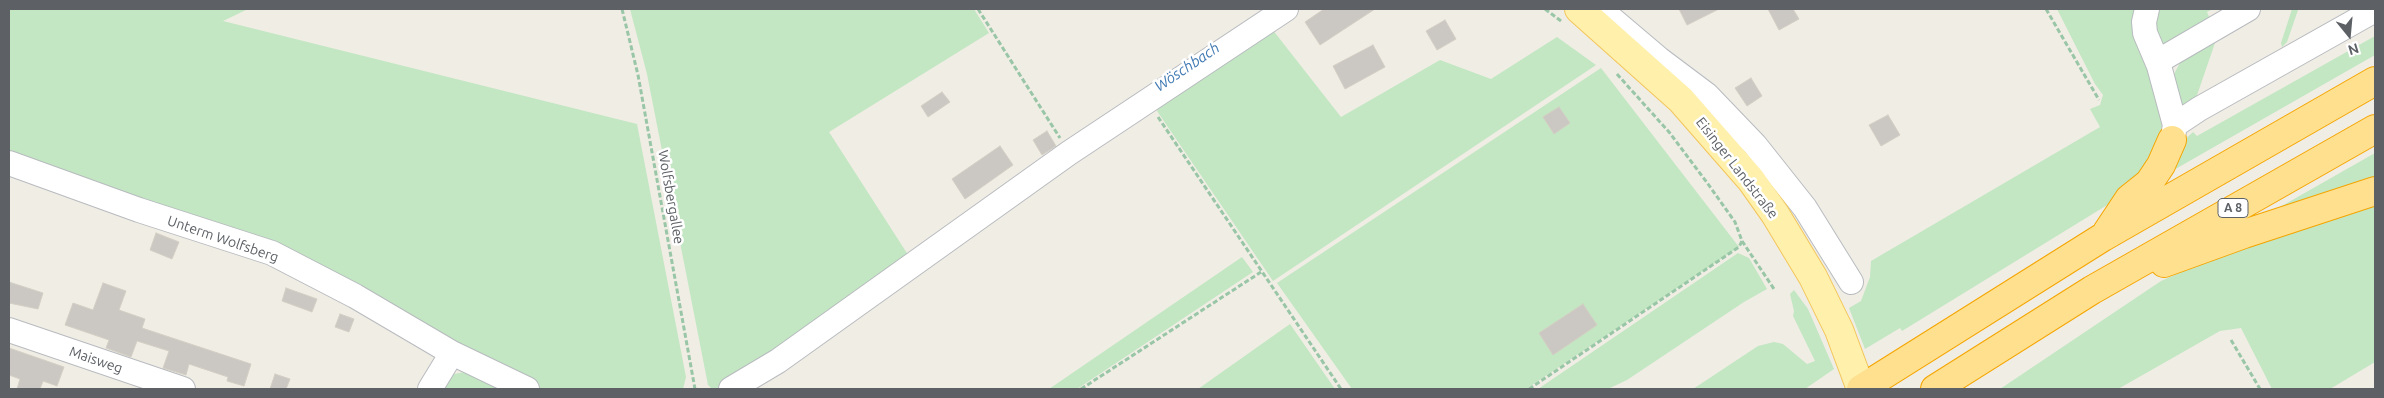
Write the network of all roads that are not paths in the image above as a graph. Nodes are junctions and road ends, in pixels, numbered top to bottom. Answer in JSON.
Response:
{"nodes":[{"id":1,"x":1286,"y":9,"type":"edge"},
{"id":2,"x":1580,"y":9,"type":"edge"},
{"id":3,"x":1600,"y":9,"type":"edge"},
{"id":4,"x":2147,"y":9,"type":"edge"},
{"id":5,"x":2248,"y":9,"type":"edge"},
{"id":6,"x":2375,"y":10,"type":"edge"},
{"id":7,"x":2159,"y":66,"type":"junction"},
{"id":8,"x":2375,"y":81,"type":"edge"},
{"id":9,"x":2375,"y":129,"type":"edge"},
{"id":10,"x":2174,"y":133,"type":"junction"},
{"id":11,"x":9,"y":163,"type":"edge"},
{"id":12,"x":2375,"y":191,"type":"edge"},
{"id":13,"x":2103,"y":238,"type":"junction"},
{"id":14,"x":1852,"y":282,"type":"dead end"},
{"id":15,"x":2092,"y":290,"type":"junction"},
{"id":16,"x":9,"y":330,"type":"edge"},
{"id":17,"x":452,"y":353,"type":"junction"},
{"id":18,"x":1868,"y":385,"type":"edge"},
{"id":19,"x":183,"y":389,"type":"edge"},
{"id":20,"x":430,"y":389,"type":"edge"},
{"id":21,"x":527,"y":389,"type":"edge"},
{"id":22,"x":731,"y":389,"type":"edge"},
{"id":23,"x":1935,"y":389,"type":"edge"}],
"edges":[{"from":1,"to":22,"type":"street"},
{"from":2,"to":18,"type":"main road","name":"Eisinger Landstraße"},
{"from":3,"to":14,"type":"street","name":"Eisinger Landstraße"},
{"from":4,"to":7,"type":"street"},
{"from":5,"to":7,"type":"street"},
{"from":6,"to":10,"type":"street"},
{"from":7,"to":10,"type":"street"},
{"from":8,"to":13,"type":"highway"},
{"from":9,"to":15,"type":"highway","number":"A 8"},
{"from":10,"to":13,"type":"highway"},
{"from":11,"to":17,"type":"street","name":"Unterm Wolfsberg"},
{"from":12,"to":15,"type":"highway"},
{"from":13,"to":18,"type":"highway"},
{"from":15,"to":23,"type":"highway","number":"A 8"},
{"from":16,"to":19,"type":"street","name":"Maisweg"},
{"from":17,"to":20,"type":"street"},
{"from":17,"to":21,"type":"street","name":"Unterm Wolfsberg"}]}
